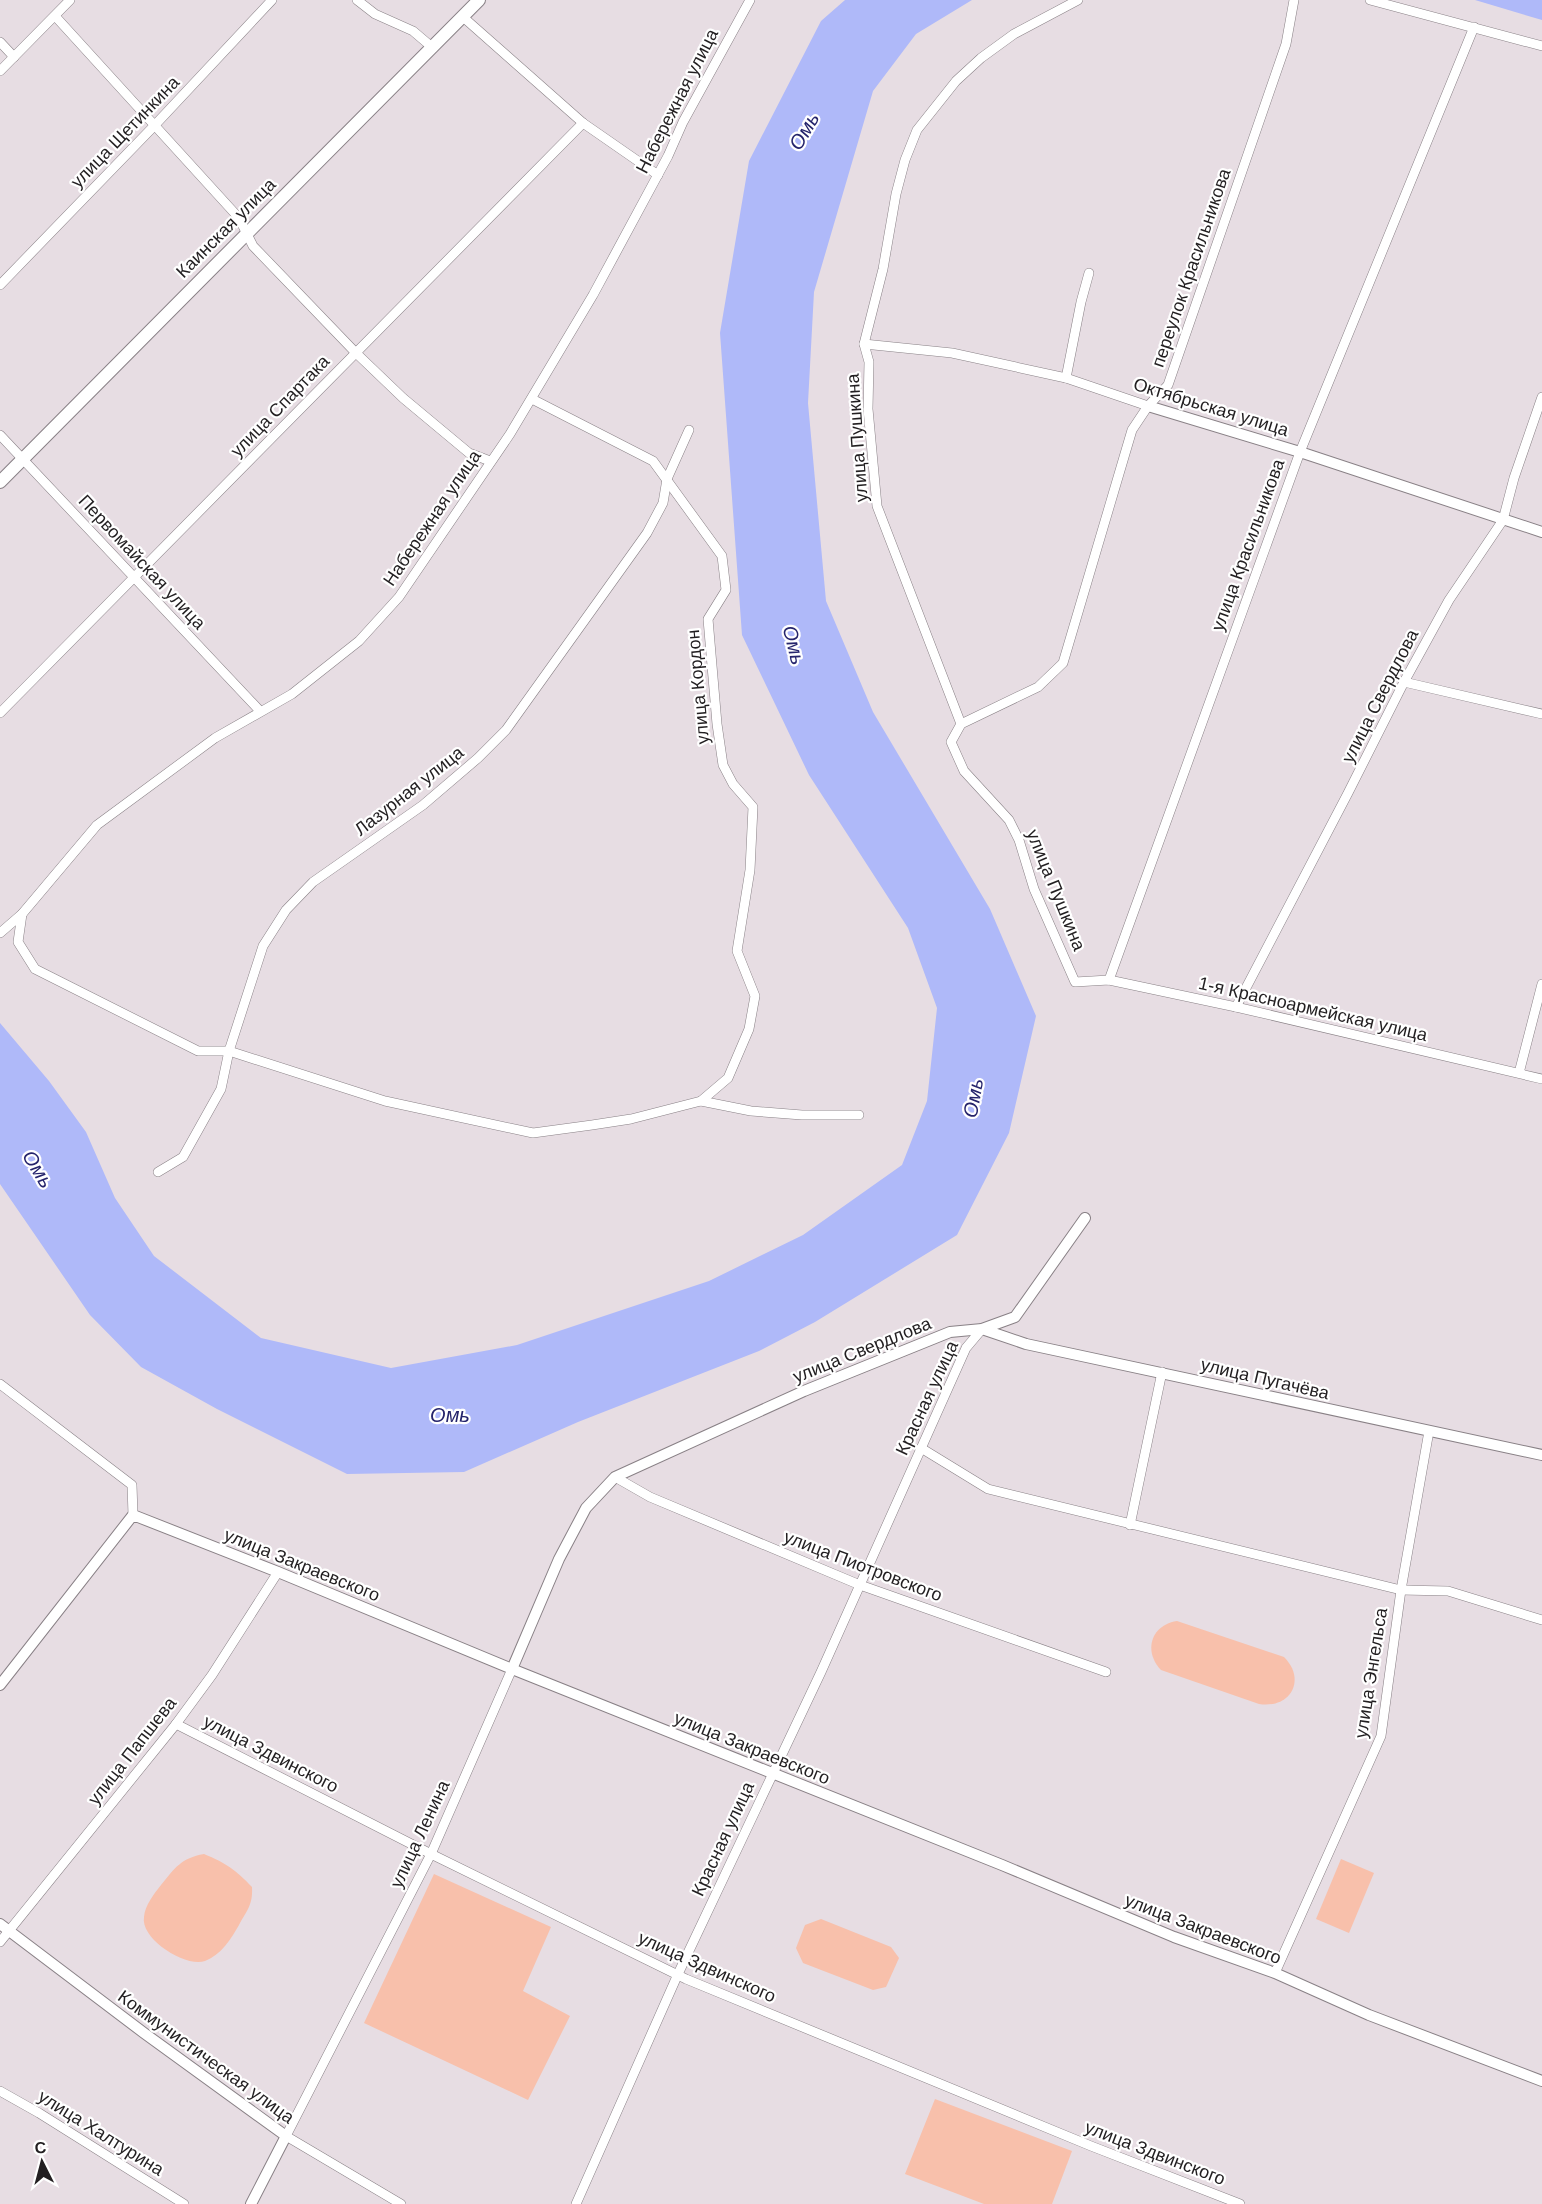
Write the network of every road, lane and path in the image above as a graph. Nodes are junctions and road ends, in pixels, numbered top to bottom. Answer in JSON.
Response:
{"nodes":[{"id":1,"x":70,"y":0,"type":"edge"},
{"id":2,"x":272,"y":0,"type":"edge"},
{"id":3,"x":357,"y":0,"type":"edge"},
{"id":4,"x":479,"y":0,"type":"edge"},
{"id":5,"x":750,"y":0,"type":"edge"},
{"id":6,"x":1078,"y":0,"type":"edge"},
{"id":7,"x":1294,"y":0,"type":"edge"},
{"id":8,"x":1370,"y":0,"type":"edge"},
{"id":9,"x":55,"y":16,"type":"junction"},
{"id":10,"x":463,"y":17,"type":"junction"},
{"id":11,"x":1474,"y":27,"type":"junction"},
{"id":12,"x":0,"y":42,"type":"edge"},
{"id":13,"x":1542,"y":46,"type":"edge"},
{"id":14,"x":433,"y":48,"type":"junction"},
{"id":15,"x":14,"y":57,"type":"junction"},
{"id":16,"x":0,"y":71,"type":"edge"},
{"id":17,"x":583,"y":123,"type":"junction"},
{"id":18,"x":154,"y":126,"type":"junction"},
{"id":19,"x":658,"y":175,"type":"junction"},
{"id":20,"x":247,"y":232,"type":"junction"},
{"id":21,"x":1089,"y":273,"type":"dead end"},
{"id":22,"x":0,"y":285,"type":"edge"},
{"id":23,"x":864,"y":344,"type":"junction"},
{"id":24,"x":356,"y":352,"type":"junction"},
{"id":25,"x":1066,"y":378,"type":"junction"},
{"id":26,"x":1542,"y":397,"type":"edge"},
{"id":27,"x":532,"y":399,"type":"junction"},
{"id":28,"x":1148,"y":406,"type":"junction"},
{"id":29,"x":689,"y":430,"type":"dead end"},
{"id":30,"x":0,"y":435,"type":"edge"},
{"id":31,"x":1300,"y":452,"type":"junction"},
{"id":32,"x":23,"y":458,"type":"junction"},
{"id":33,"x":490,"y":461,"type":"junction"},
{"id":34,"x":667,"y":479,"type":"junction"},
{"id":35,"x":0,"y":482,"type":"edge"},
{"id":36,"x":1503,"y":520,"type":"junction"},
{"id":37,"x":1542,"y":532,"type":"edge"},
{"id":38,"x":134,"y":578,"type":"junction"},
{"id":39,"x":1404,"y":682,"type":"junction"},
{"id":40,"x":260,"y":711,"type":"junction"},
{"id":41,"x":0,"y":713,"type":"edge"},
{"id":42,"x":1542,"y":714,"type":"edge"},
{"id":43,"x":961,"y":724,"type":"junction"},
{"id":44,"x":22,"y":914,"type":"junction"},
{"id":45,"x":0,"y":933,"type":"edge"},
{"id":46,"x":1109,"y":980,"type":"junction"},
{"id":47,"x":1075,"y":982,"type":"joint"},
{"id":48,"x":1542,"y":984,"type":"edge"},
{"id":49,"x":1236,"y":1007,"type":"junction"},
{"id":50,"x":229,"y":1051,"type":"junction"},
{"id":51,"x":1519,"y":1073,"type":"junction"},
{"id":52,"x":1542,"y":1079,"type":"edge"},
{"id":53,"x":701,"y":1101,"type":"junction"},
{"id":54,"x":859,"y":1115,"type":"dead end"},
{"id":55,"x":158,"y":1172,"type":"dead end"},
{"id":56,"x":1084,"y":1218,"type":"dead end"},
{"id":57,"x":982,"y":1329,"type":"junction"},
{"id":58,"x":1162,"y":1372,"type":"junction"},
{"id":59,"x":0,"y":1384,"type":"edge"},
{"id":60,"x":1430,"y":1431,"type":"junction"},
{"id":61,"x":921,"y":1448,"type":"junction"},
{"id":62,"x":1542,"y":1455,"type":"edge"},
{"id":63,"x":615,"y":1477,"type":"junction"},
{"id":64,"x":133,"y":1515,"type":"junction"},
{"id":65,"x":1130,"y":1525,"type":"junction"},
{"id":66,"x":278,"y":1572,"type":"junction"},
{"id":67,"x":860,"y":1585,"type":"junction"},
{"id":68,"x":1401,"y":1590,"type":"junction"},
{"id":69,"x":1542,"y":1620,"type":"edge"},
{"id":70,"x":512,"y":1669,"type":"junction"},
{"id":71,"x":1106,"y":1672,"type":"dead end"},
{"id":72,"x":0,"y":1685,"type":"edge"},
{"id":73,"x":176,"y":1724,"type":"junction"},
{"id":74,"x":772,"y":1773,"type":"junction"},
{"id":75,"x":431,"y":1854,"type":"junction"},
{"id":76,"x":5,"y":1927,"type":"edge"},
{"id":77,"x":0,"y":1942,"type":"edge"},
{"id":78,"x":1275,"y":1973,"type":"junction"},
{"id":79,"x":678,"y":1974,"type":"junction"},
{"id":80,"x":1542,"y":2080,"type":"edge"},
{"id":81,"x":0,"y":2091,"type":"edge"},
{"id":82,"x":286,"y":2136,"type":"junction"},
{"id":83,"x":184,"y":2204,"type":"edge"},
{"id":84,"x":250,"y":2204,"type":"edge"},
{"id":85,"x":401,"y":2204,"type":"edge"},
{"id":86,"x":576,"y":2204,"type":"edge"},
{"id":87,"x":1240,"y":2204,"type":"edge"}],
"edges":[{"from":1,"to":9,"type":"street"},
{"from":2,"to":18,"type":"street","name":"улица Щетинкина"},
{"from":3,"to":14,"type":"street"},
{"from":4,"to":10,"type":"main road","name":"Каинская улица"},
{"from":5,"to":19,"type":"street","name":"Набережная улица"},
{"from":6,"to":23,"type":"street","name":"улица Пушкина"},
{"from":7,"to":28,"type":"street","name":"переулок Красильникова"},
{"from":8,"to":11,"type":"street"},
{"from":9,"to":15,"type":"street"},
{"from":9,"to":18,"type":"street"},
{"from":10,"to":14,"type":"main road","name":"Каинская улица"},
{"from":10,"to":17,"type":"street"},
{"from":11,"to":13,"type":"street"},
{"from":11,"to":31,"type":"street","name":"улица Красильникова"},
{"from":12,"to":15,"type":"street"},
{"from":14,"to":20,"type":"main road","name":"Каинская улица"},
{"from":15,"to":16,"type":"street"},
{"from":17,"to":19,"type":"street"},
{"from":17,"to":24,"type":"street","name":"улица Спартака"},
{"from":18,"to":20,"type":"street"},
{"from":18,"to":22,"type":"street","name":"улица Щетинкина"},
{"from":19,"to":27,"type":"street","name":"Набережная улица"},
{"from":20,"to":24,"type":"street"},
{"from":20,"to":32,"type":"main road","name":"Каинская улица"},
{"from":21,"to":25,"type":"street"},
{"from":23,"to":25,"type":"street","name":"Октябрьская улица"},
{"from":23,"to":43,"type":"street","name":"улица Пушкина"},
{"from":24,"to":33,"type":"street"},
{"from":24,"to":38,"type":"street","name":"улица Спартака"},
{"from":25,"to":28,"type":"street","name":"Октябрьская улица"},
{"from":26,"to":36,"type":"street","name":"улица Свердлова"},
{"from":27,"to":33,"type":"street","name":"Набережная улица"},
{"from":27,"to":34,"type":"street","name":"улица Кордон"},
{"from":28,"to":31,"type":"street","name":"Октябрьская улица"},
{"from":28,"to":43,"type":"street","name":"переулок Красильникова"},
{"from":29,"to":34,"type":"street","name":"Лазурная улица"},
{"from":30,"to":32,"type":"street","name":"Первомайская улица"},
{"from":31,"to":36,"type":"street","name":"Октябрьская улица"},
{"from":31,"to":46,"type":"street","name":"улица Красильникова"},
{"from":32,"to":35,"type":"main road","name":"Каинская улица"},
{"from":32,"to":38,"type":"street","name":"Первомайская улица"},
{"from":33,"to":40,"type":"street","name":"Набережная улица"},
{"from":34,"to":50,"type":"street","name":"Лазурная улица"},
{"from":34,"to":53,"type":"street","name":"улица Кордон"},
{"from":36,"to":37,"type":"street","name":"Октябрьская улица"},
{"from":36,"to":39,"type":"street","name":"улица Свердлова"},
{"from":38,"to":40,"type":"street","name":"Первомайская улица"},
{"from":38,"to":41,"type":"street","name":"улица Спартака"},
{"from":39,"to":42,"type":"street"},
{"from":39,"to":49,"type":"street","name":"улица Свердлова"},
{"from":40,"to":44,"type":"street","name":"Набережная улица"},
{"from":43,"to":47,"type":"street","name":"улица Пушкина"},
{"from":44,"to":45,"type":"street","name":"Набережная улица"},
{"from":44,"to":50,"type":"street"},
{"from":46,"to":47,"type":"street","name":"1-я Красноармейская улица"},
{"from":46,"to":49,"type":"street","name":"1-я Красноармейская улица"},
{"from":48,"to":51,"type":"street"},
{"from":49,"to":51,"type":"street","name":"1-я Красноармейская улица"},
{"from":50,"to":53,"type":"street"},
{"from":50,"to":55,"type":"street","name":"Лазурная улица"},
{"from":51,"to":52,"type":"street","name":"1-я Красноармейская улица"},
{"from":53,"to":54,"type":"street"},
{"from":56,"to":57,"type":"street","name":"улица Свердлова"},
{"from":57,"to":58,"type":"street","name":"улица Пугачёва"},
{"from":57,"to":61,"type":"street","name":"Красная улица"},
{"from":57,"to":63,"type":"street","name":"улица Свердлова"},
{"from":58,"to":60,"type":"street","name":"улица Пугачёва"},
{"from":58,"to":65,"type":"street"},
{"from":59,"to":64,"type":"street"},
{"from":60,"to":62,"type":"street","name":"улица Пугачёва"},
{"from":60,"to":68,"type":"street","name":"улица Энгельса"},
{"from":61,"to":65,"type":"street"},
{"from":61,"to":67,"type":"street","name":"Красная улица"},
{"from":63,"to":67,"type":"street","name":"улица Пиотровского"},
{"from":63,"to":70,"type":"street","name":"улица Ленина"},
{"from":64,"to":66,"type":"street","name":"улица Закраевского"},
{"from":64,"to":72,"type":"street"},
{"from":65,"to":68,"type":"street"},
{"from":66,"to":70,"type":"street","name":"улица Закраевского"},
{"from":66,"to":73,"type":"street","name":"улица Папшева"},
{"from":67,"to":71,"type":"street","name":"улица Пиотровского"},
{"from":67,"to":74,"type":"street","name":"Красная улица"},
{"from":68,"to":69,"type":"street"},
{"from":68,"to":78,"type":"street","name":"улица Энгельса"},
{"from":70,"to":74,"type":"street","name":"улица Закраевского"},
{"from":70,"to":75,"type":"street","name":"улица Ленина"},
{"from":73,"to":75,"type":"street","name":"улица Здвинского"},
{"from":73,"to":76,"type":"street","name":"улица Папшева"},
{"from":74,"to":78,"type":"street","name":"улица Закраевского"},
{"from":74,"to":79,"type":"street","name":"Красная улица"},
{"from":75,"to":79,"type":"street","name":"улица Здвинского"},
{"from":75,"to":82,"type":"street","name":"улица Ленина"},
{"from":76,"to":77,"type":"street","name":"улица Папшева"},
{"from":76,"to":82,"type":"street","name":"Коммунистическая улица"},
{"from":78,"to":80,"type":"street","name":"улица Закраевского"},
{"from":79,"to":86,"type":"street","name":"Красная улица"},
{"from":79,"to":87,"type":"street","name":"улица Здвинского"},
{"from":81,"to":83,"type":"street","name":"улица Халтурина"},
{"from":82,"to":84,"type":"street","name":"улица Ленина"},
{"from":82,"to":85,"type":"street","name":"Коммунистическая улица"}]}
